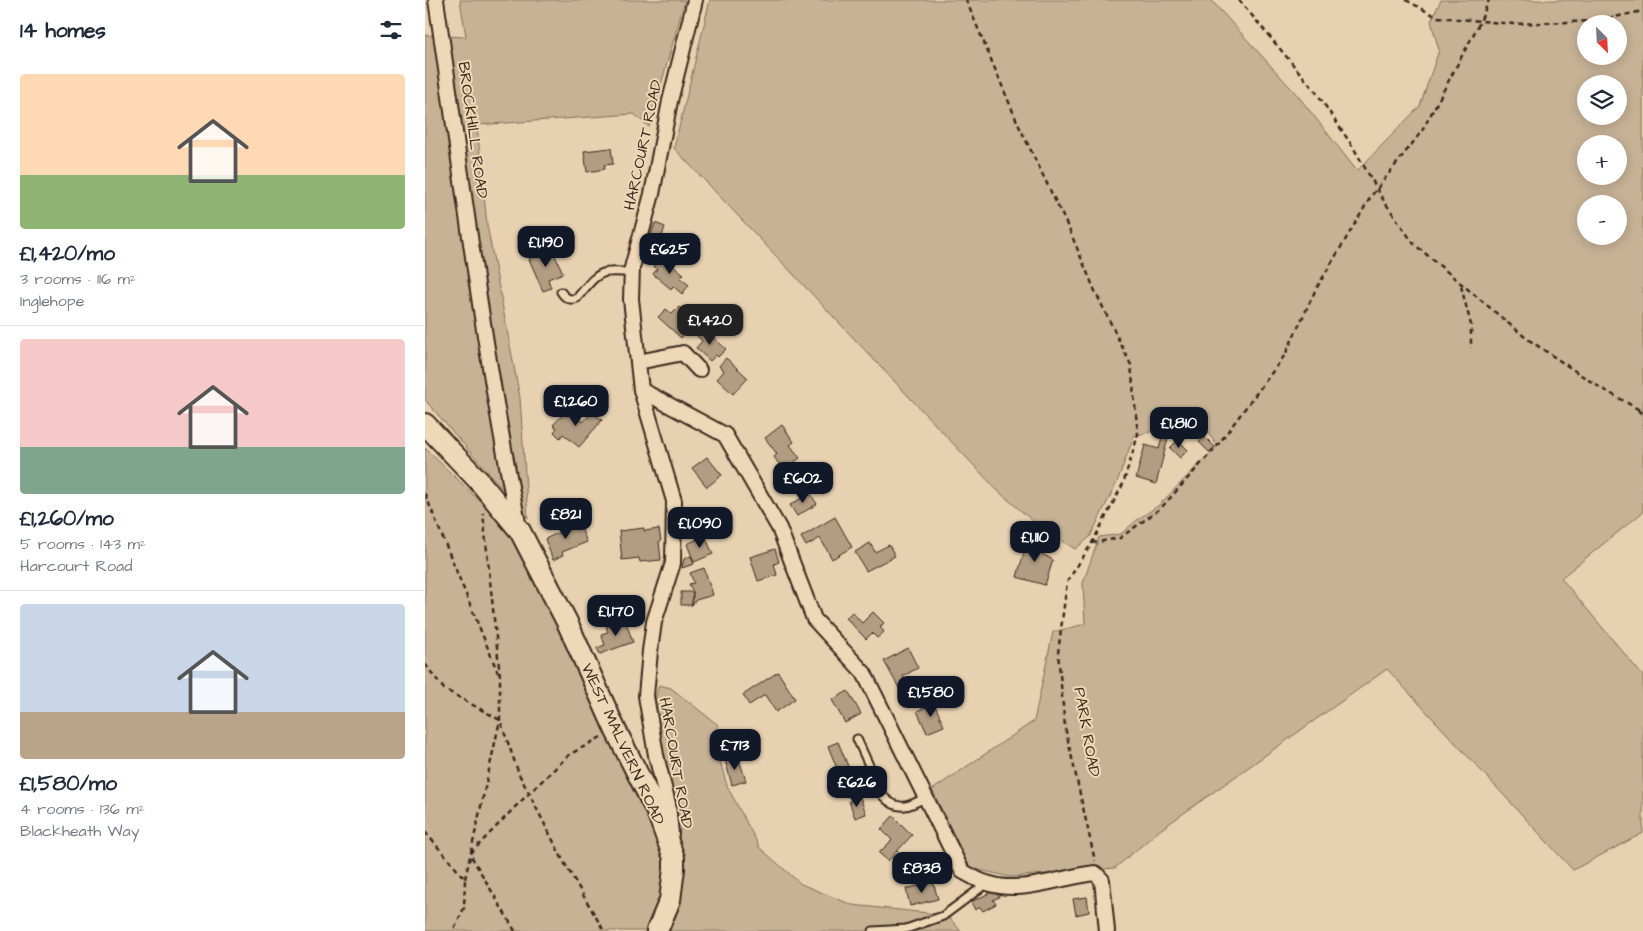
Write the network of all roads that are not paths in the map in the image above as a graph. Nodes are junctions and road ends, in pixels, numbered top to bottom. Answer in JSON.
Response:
{"nodes":[{"id":1,"x":436,"y":0,"type":"edge"},
{"id":2,"x":695,"y":0,"type":"edge"},
{"id":3,"x":632,"y":273,"type":"junction"},
{"id":4,"x":561,"y":292,"type":"dead end"},
{"id":5,"x":638,"y":362,"type":"junction"},
{"id":6,"x":699,"y":370,"type":"dead end"},
{"id":7,"x":641,"y":390,"type":"junction"},
{"id":8,"x":425,"y":424,"type":"edge"},
{"id":9,"x":520,"y":531,"type":"junction"},
{"id":10,"x":857,"y":739,"type":"dead end"},
{"id":11,"x":926,"y":797,"type":"junction"},
{"id":12,"x":674,"y":858,"type":"junction"},
{"id":13,"x":987,"y":883,"type":"junction"},
{"id":14,"x":657,"y":931,"type":"edge"},
{"id":15,"x":873,"y":931,"type":"edge"},
{"id":16,"x":1107,"y":931,"type":"edge"}],
"edges":[{"from":1,"to":9,"type":"street","name":"BROCKHILL ROAD"},
{"from":2,"to":3,"type":"street","name":"HARCOURT ROAD"},
{"from":3,"to":4,"type":"lane"},
{"from":3,"to":5,"type":"street","name":"HARCOURT ROAD"},
{"from":5,"to":6,"type":"street"},
{"from":5,"to":7,"type":"street","name":"HARCOURT ROAD"},
{"from":7,"to":11,"type":"street"},
{"from":7,"to":12,"type":"street","name":"HARCOURT ROAD"},
{"from":8,"to":9,"type":"main road","name":"WEST MALVERN ROAD"},
{"from":9,"to":12,"type":"main road","name":"WEST MALVERN ROAD"},
{"from":10,"to":11,"type":"lane"},
{"from":11,"to":13,"type":"street"},
{"from":12,"to":14,"type":"main road","name":"WEST MALVERN ROAD"},
{"from":13,"to":15,"type":"lane"},
{"from":13,"to":16,"type":"street"}]}
